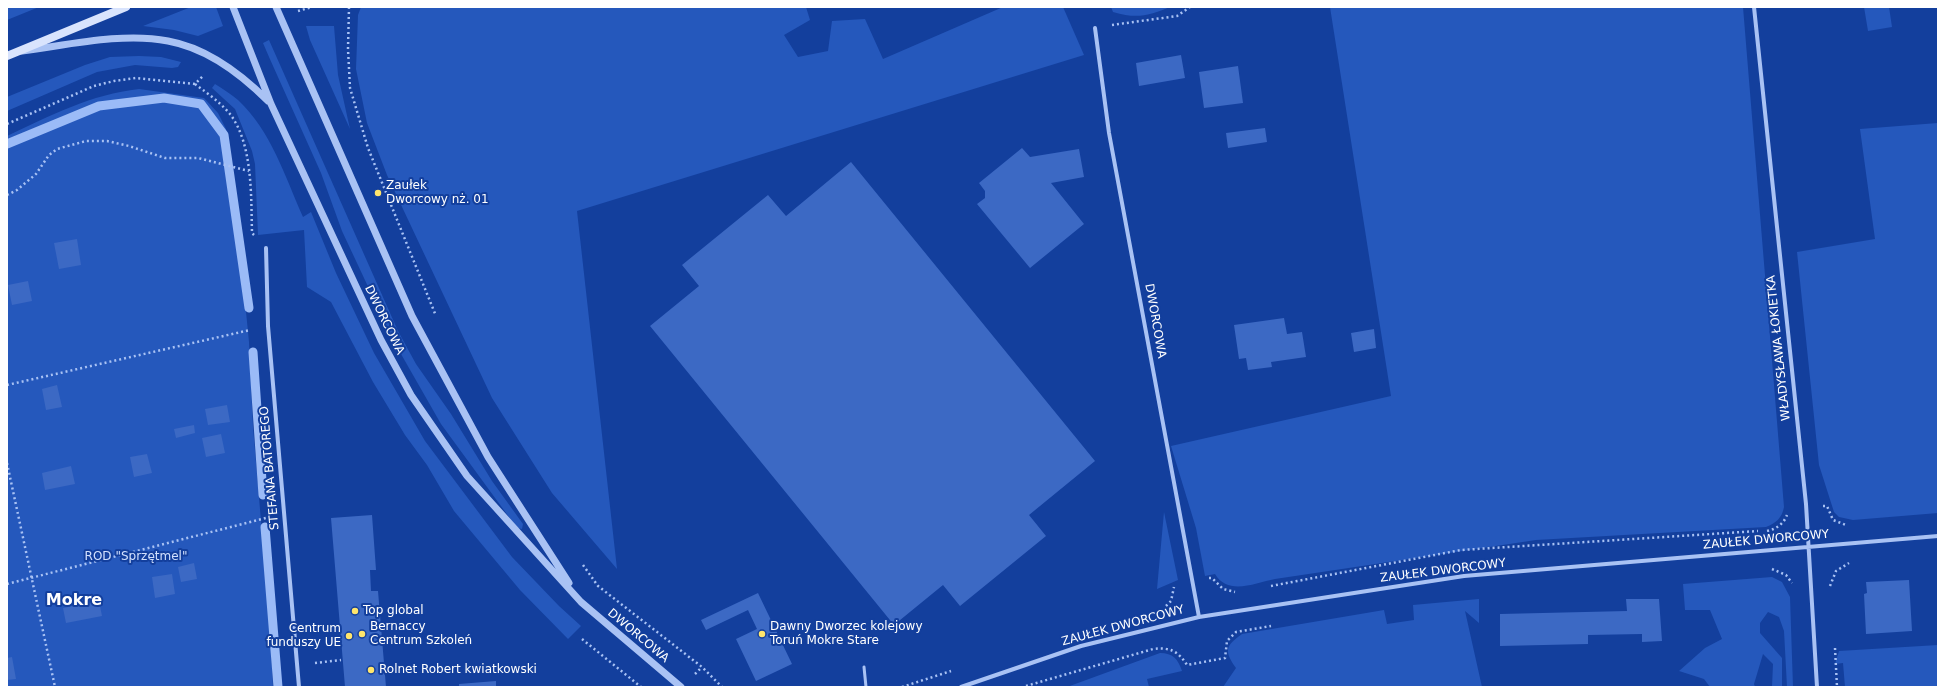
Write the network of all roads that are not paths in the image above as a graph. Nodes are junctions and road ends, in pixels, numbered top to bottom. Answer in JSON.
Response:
{"nodes":[{"id":1,"x":126,"y":7,"type":"edge"},
{"id":2,"x":233,"y":7,"type":"edge"},
{"id":3,"x":276,"y":7,"type":"edge"},
{"id":4,"x":1754,"y":7,"type":"edge"},
{"id":5,"x":1095,"y":28,"type":"road end"},
{"id":6,"x":11,"y":54,"type":"edge"},
{"id":7,"x":271,"y":104,"type":"junction"},
{"id":8,"x":266,"y":248,"type":"dead end"},
{"id":9,"x":1938,"y":536,"type":"edge"},
{"id":10,"x":1809,"y":546,"type":"junction"},
{"id":11,"x":581,"y":602,"type":"junction"},
{"id":12,"x":1199,"y":617,"type":"junction"},
{"id":13,"x":864,"y":667,"type":"dead end"},
{"id":14,"x":299,"y":687,"type":"edge"},
{"id":15,"x":681,"y":687,"type":"edge"},
{"id":16,"x":866,"y":687,"type":"edge"},
{"id":17,"x":961,"y":687,"type":"edge"},
{"id":18,"x":1817,"y":687,"type":"edge"}],
"edges":[{"from":1,"to":6,"type":"main road"},
{"from":2,"to":7,"type":"street","name":"DWORCOWA"},
{"from":3,"to":11,"type":"street","name":"DWORCOWA"},
{"from":4,"to":10,"type":"street","name":"WŁADYSŁAWA ŁOKIETKA"},
{"from":5,"to":12,"type":"street","name":"DWORCOWA"},
{"from":6,"to":7,"type":"street"},
{"from":7,"to":11,"type":"street","name":"DWORCOWA"},
{"from":8,"to":14,"type":"street","name":"STEFANA BATOREGO"},
{"from":9,"to":10,"type":"street","name":"ZAUŁEK DWORCOWY"},
{"from":10,"to":12,"type":"street","name":"ZAUŁEK DWORCOWY"},
{"from":10,"to":18,"type":"street","name":"WŁADYSŁAWA ŁOKIETKA"},
{"from":11,"to":15,"type":"street","name":"DWORCOWA"},
{"from":12,"to":17,"type":"street","name":"ZAUŁEK DWORCOWY"},
{"from":13,"to":16,"type":"lane"}]}
